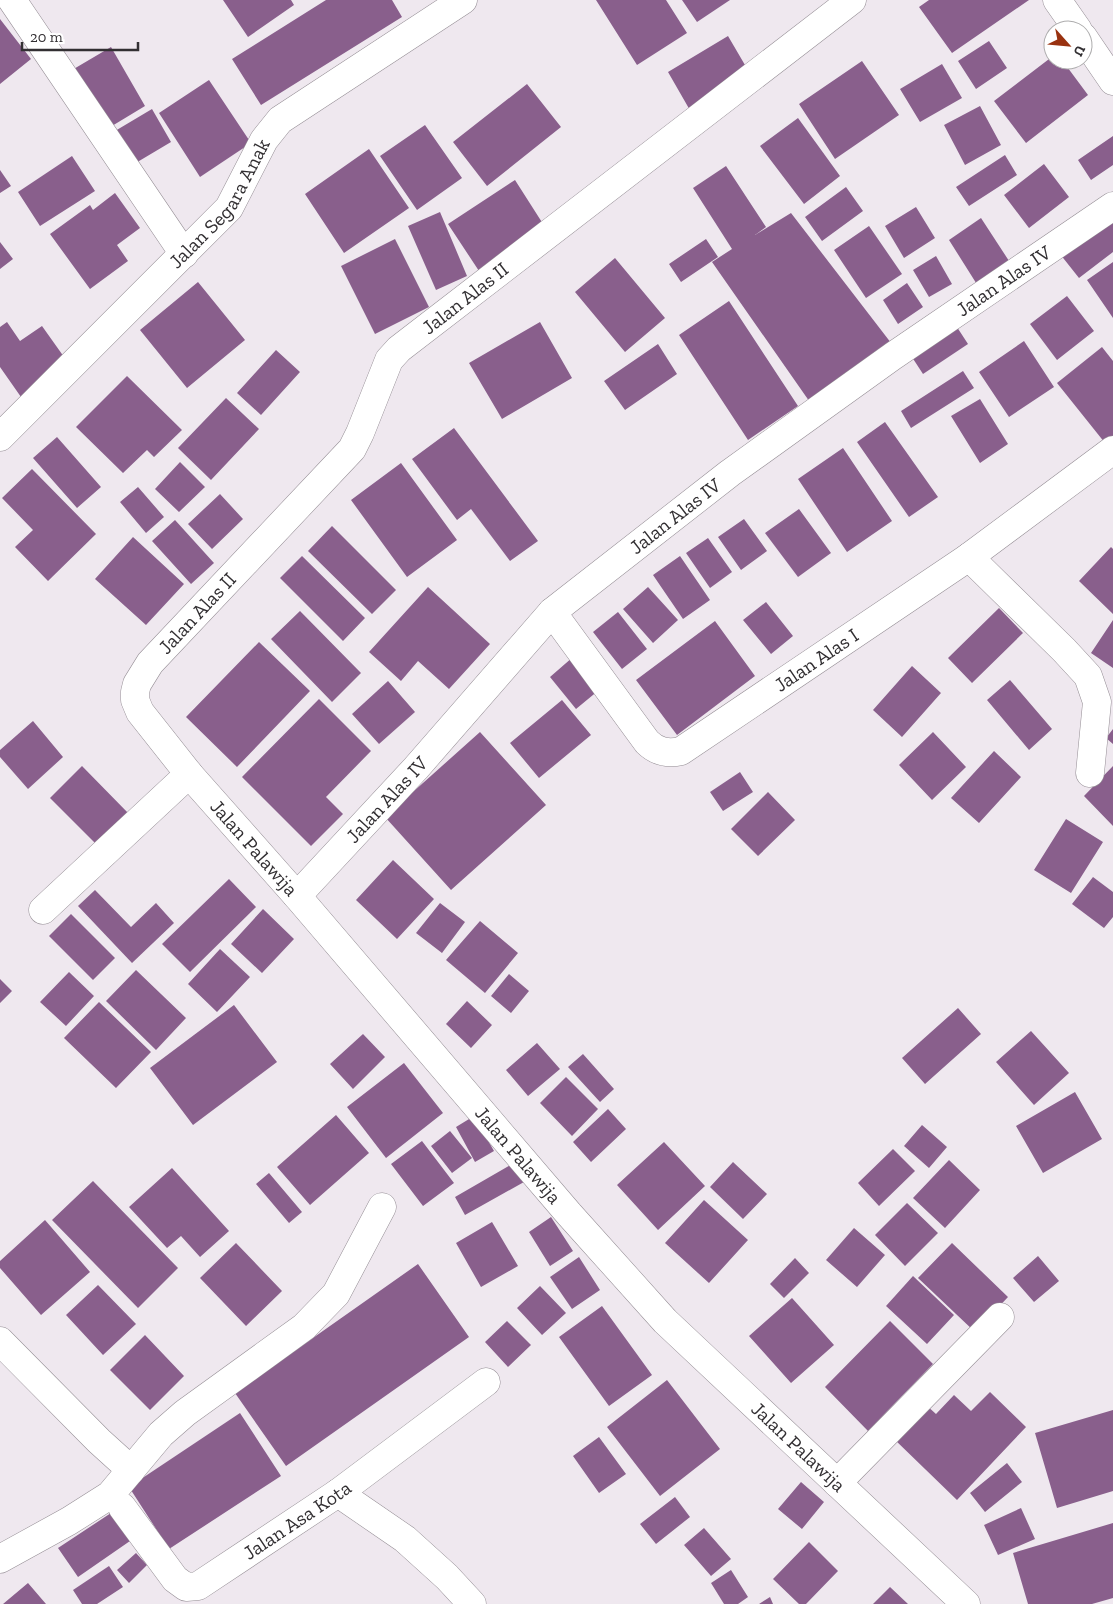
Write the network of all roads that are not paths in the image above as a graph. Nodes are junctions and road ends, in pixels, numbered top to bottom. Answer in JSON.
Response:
{"nodes":[{"id":1,"x":12,"y":0,"type":"edge"},
{"id":2,"x":463,"y":0,"type":"edge"},
{"id":3,"x":852,"y":0,"type":"edge"},
{"id":4,"x":1057,"y":0,"type":"edge"},
{"id":5,"x":1071,"y":20,"type":"edge"},
{"id":6,"x":1093,"y":52,"type":"edge"},
{"id":7,"x":1113,"y":81,"type":"edge"},
{"id":8,"x":1113,"y":206,"type":"edge"},
{"id":9,"x":184,"y":254,"type":"junction"},
{"id":10,"x":0,"y":438,"type":"edge"},
{"id":11,"x":1113,"y":450,"type":"edge"},
{"id":12,"x":969,"y":557,"type":"junction"},
{"id":13,"x":552,"y":612,"type":"junction"},
{"id":14,"x":150,"y":663,"type":"joint"},
{"id":15,"x":1090,"y":773,"type":"dead end"},
{"id":16,"x":189,"y":774,"type":"junction"},
{"id":17,"x":298,"y":896,"type":"junction"},
{"id":18,"x":43,"y":910,"type":"dead end"},
{"id":19,"x":382,"y":1207,"type":"dead end"},
{"id":20,"x":1000,"y":1317,"type":"dead end"},
{"id":21,"x":0,"y":1341,"type":"edge"},
{"id":22,"x":486,"y":1382,"type":"dead end"},
{"id":23,"x":131,"y":1470,"type":"junction"},
{"id":24,"x":837,"y":1483,"type":"junction"},
{"id":25,"x":338,"y":1493,"type":"junction"},
{"id":26,"x":116,"y":1501,"type":"junction"},
{"id":27,"x":0,"y":1559,"type":"edge"},
{"id":28,"x":472,"y":1604,"type":"edge"},
{"id":29,"x":966,"y":1604,"type":"edge"}],
"edges":[{"from":1,"to":9,"type":"street"},
{"from":2,"to":9,"type":"street","name":"Jalan Segara Anak"},
{"from":3,"to":14,"type":"street","name":"Jalan Alas II"},
{"from":4,"to":5,"type":"street"},
{"from":6,"to":7,"type":"street"},
{"from":8,"to":13,"type":"street","name":"Jalan Alas IV"},
{"from":9,"to":10,"type":"street","name":"Jalan Segara Anak"},
{"from":11,"to":12,"type":"street","name":"Jalan Alas I"},
{"from":12,"to":13,"type":"street","name":"Jalan Alas I"},
{"from":12,"to":15,"type":"street"},
{"from":13,"to":17,"type":"street","name":"Jalan Alas IV"},
{"from":14,"to":16,"type":"street","name":"Jalan Palawija"},
{"from":16,"to":17,"type":"street","name":"Jalan Palawija"},
{"from":16,"to":18,"type":"street"},
{"from":17,"to":24,"type":"street","name":"Jalan Palawija"},
{"from":19,"to":23,"type":"street"},
{"from":20,"to":24,"type":"street"},
{"from":21,"to":23,"type":"street"},
{"from":22,"to":25,"type":"street","name":"Jalan Asa Kota"},
{"from":23,"to":26,"type":"street"},
{"from":24,"to":29,"type":"street","name":"Jalan Palawija"},
{"from":25,"to":26,"type":"street","name":"Jalan Asa Kota"},
{"from":25,"to":28,"type":"street"},
{"from":26,"to":27,"type":"street"}]}
